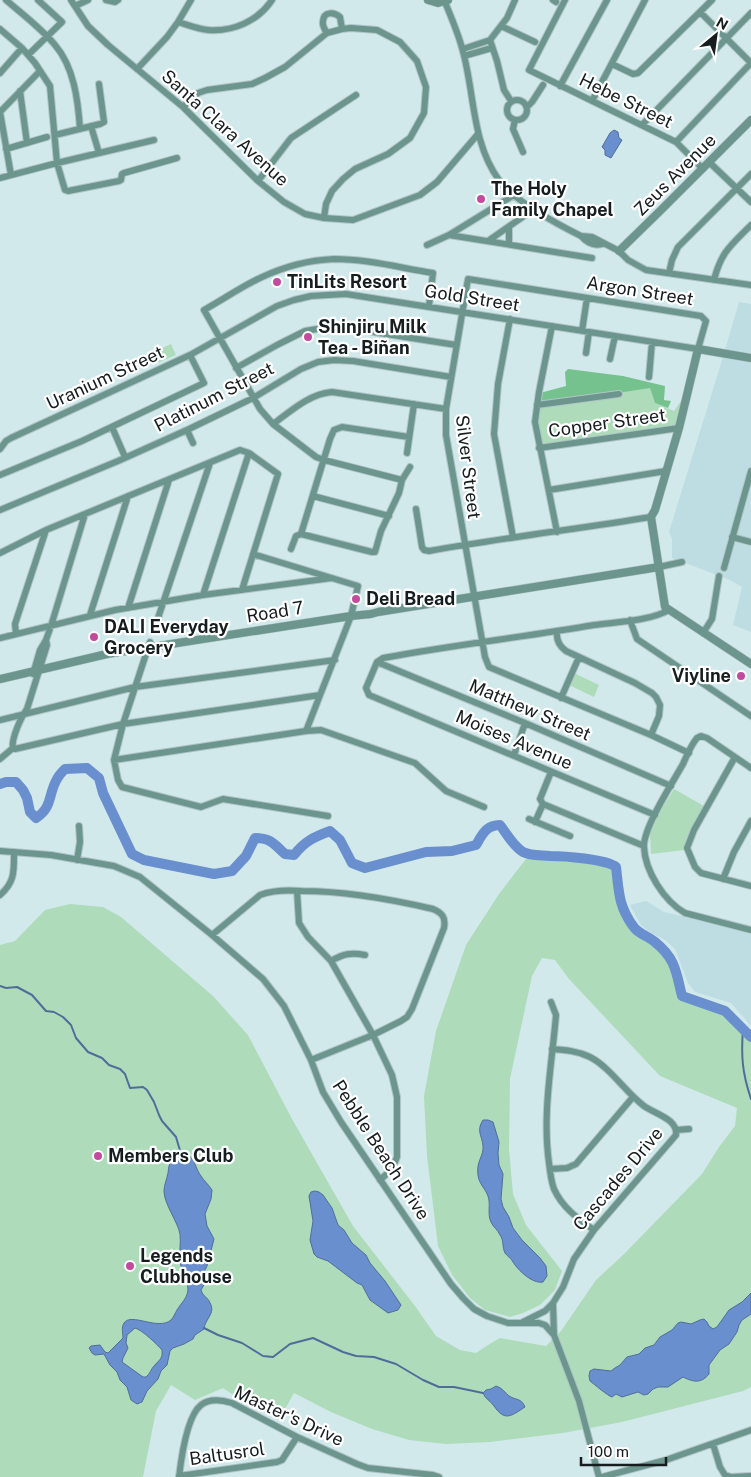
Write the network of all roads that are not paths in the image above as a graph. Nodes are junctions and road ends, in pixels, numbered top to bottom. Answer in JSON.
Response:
{"nodes":[{"id":1,"x":6,"y":0,"type":"edge"},
{"id":2,"x":38,"y":0,"type":"edge"},
{"id":3,"x":88,"y":0,"type":"edge"},
{"id":4,"x":106,"y":0,"type":"edge"},
{"id":5,"x":118,"y":0,"type":"edge"},
{"id":6,"x":191,"y":0,"type":"edge"},
{"id":7,"x":272,"y":0,"type":"edge"},
{"id":8,"x":428,"y":0,"type":"edge"},
{"id":9,"x":515,"y":0,"type":"edge"},
{"id":10,"x":565,"y":0,"type":"edge"},
{"id":11,"x":607,"y":0,"type":"edge"},
{"id":12,"x":645,"y":0,"type":"edge"},
{"id":13,"x":712,"y":0,"type":"edge"},
{"id":14,"x":447,"y":1,"type":"edge"},
{"id":15,"x":73,"y":3,"type":"edge"},
{"id":16,"x":700,"y":12,"type":"junction"},
{"id":17,"x":751,"y":13,"type":"edge"},
{"id":18,"x":178,"y":22,"type":"junction"},
{"id":19,"x":501,"y":26,"type":"junction"},
{"id":20,"x":0,"y":29,"type":"edge"},
{"id":21,"x":342,"y":29,"type":"junction"},
{"id":22,"x":327,"y":33,"type":"junction"},
{"id":23,"x":47,"y":37,"type":"junction"},
{"id":24,"x":726,"y":38,"type":"junction"},
{"id":25,"x":490,"y":40,"type":"junction"},
{"id":26,"x":535,"y":42,"type":"dead end"},
{"id":27,"x":22,"y":48,"type":"junction"},
{"id":28,"x":492,"y":48,"type":"junction"},
{"id":29,"x":463,"y":52,"type":"junction"},
{"id":30,"x":28,"y":55,"type":"junction"},
{"id":31,"x":751,"y":63,"type":"edge"},
{"id":32,"x":612,"y":64,"type":"junction"},
{"id":33,"x":138,"y":69,"type":"junction"},
{"id":34,"x":40,"y":71,"type":"junction"},
{"id":35,"x":0,"y":72,"type":"edge"},
{"id":36,"x":99,"y":84,"type":"dead end"},
{"id":37,"x":543,"y":84,"type":"dead end"},
{"id":38,"x":560,"y":86,"type":"junction"},
{"id":39,"x":20,"y":91,"type":"junction"},
{"id":40,"x":356,"y":95,"type":"dead end"},
{"id":41,"x":511,"y":101,"type":"junction"},
{"id":42,"x":592,"y":101,"type":"junction"},
{"id":43,"x":183,"y":107,"type":"junction"},
{"id":44,"x":527,"y":107,"type":"junction"},
{"id":45,"x":0,"y":112,"type":"edge"},
{"id":46,"x":515,"y":120,"type":"junction"},
{"id":47,"x":751,"y":120,"type":"edge"},
{"id":48,"x":642,"y":125,"type":"junction"},
{"id":49,"x":91,"y":126,"type":"junction"},
{"id":50,"x":80,"y":129,"type":"junction"},
{"id":51,"x":478,"y":134,"type":"junction"},
{"id":52,"x":55,"y":135,"type":"junction"},
{"id":53,"x":47,"y":137,"type":"dead end"},
{"id":54,"x":154,"y":140,"type":"dead end"},
{"id":55,"x":676,"y":142,"type":"junction"},
{"id":56,"x":27,"y":143,"type":"junction"},
{"id":57,"x":6,"y":148,"type":"junction"},
{"id":58,"x":523,"y":152,"type":"dead end"},
{"id":59,"x":99,"y":153,"type":"junction"},
{"id":60,"x":177,"y":158,"type":"dead end"},
{"id":61,"x":710,"y":162,"type":"junction"},
{"id":62,"x":58,"y":163,"type":"junction"},
{"id":63,"x":703,"y":169,"type":"junction"},
{"id":64,"x":751,"y":174,"type":"edge"},
{"id":65,"x":11,"y":175,"type":"junction"},
{"id":66,"x":0,"y":178,"type":"edge"},
{"id":67,"x":258,"y":181,"type":"junction"},
{"id":68,"x":737,"y":188,"type":"junction"},
{"id":69,"x":514,"y":195,"type":"junction"},
{"id":70,"x":751,"y":202,"type":"edge"},
{"id":71,"x":534,"y":209,"type":"junction"},
{"id":72,"x":324,"y":218,"type":"junction"},
{"id":73,"x":751,"y":225,"type":"edge"},
{"id":74,"x":509,"y":227,"type":"junction"},
{"id":75,"x":449,"y":235,"type":"junction"},
{"id":76,"x":488,"y":241,"type":"junction"},
{"id":77,"x":509,"y":244,"type":"junction"},
{"id":78,"x":427,"y":245,"type":"dead end"},
{"id":79,"x":618,"y":251,"type":"junction"},
{"id":80,"x":592,"y":258,"type":"dead end"},
{"id":81,"x":669,"y":273,"type":"junction"},
{"id":82,"x":714,"y":280,"type":"junction"},
{"id":83,"x":751,"y":285,"type":"edge"},
{"id":84,"x":588,"y":298,"type":"junction"},
{"id":85,"x":429,"y":306,"type":"junction"},
{"id":86,"x":462,"y":311,"type":"junction"},
{"id":87,"x":510,"y":319,"type":"junction"},
{"id":88,"x":552,"y":326,"type":"junction"},
{"id":89,"x":582,"y":330,"type":"junction"},
{"id":90,"x":589,"y":332,"type":"junction"},
{"id":91,"x":615,"y":336,"type":"junction"},
{"id":92,"x":220,"y":339,"type":"junction"},
{"id":93,"x":652,"y":342,"type":"junction"},
{"id":94,"x":456,"y":345,"type":"junction"},
{"id":95,"x":698,"y":349,"type":"junction"},
{"id":96,"x":586,"y":353,"type":"dead end"},
{"id":97,"x":190,"y":355,"type":"junction"},
{"id":98,"x":751,"y":358,"type":"edge"},
{"id":99,"x":610,"y":359,"type":"dead end"},
{"id":100,"x":236,"y":368,"type":"junction"},
{"id":101,"x":451,"y":377,"type":"junction"},
{"id":102,"x":648,"y":377,"type":"dead end"},
{"id":103,"x":619,"y":394,"type":"dead end"},
{"id":104,"x":253,"y":398,"type":"junction"},
{"id":105,"x":414,"y":404,"type":"junction"},
{"id":106,"x":537,"y":405,"type":"junction"},
{"id":107,"x":446,"y":409,"type":"junction"},
{"id":108,"x":273,"y":424,"type":"junction"},
{"id":109,"x":112,"y":427,"type":"junction"},
{"id":110,"x":679,"y":428,"type":"junction"},
{"id":111,"x":187,"y":430,"type":"junction"},
{"id":112,"x":409,"y":437,"type":"junction"},
{"id":113,"x":193,"y":443,"type":"dead end"},
{"id":114,"x":1,"y":447,"type":"edge"},
{"id":115,"x":539,"y":448,"type":"junction"},
{"id":116,"x":249,"y":453,"type":"junction"},
{"id":117,"x":407,"y":453,"type":"dead end"},
{"id":118,"x":125,"y":458,"type":"junction"},
{"id":119,"x":324,"y":460,"type":"junction"},
{"id":120,"x":210,"y":463,"type":"junction"},
{"id":121,"x":410,"y":467,"type":"dead end"},
{"id":122,"x":666,"y":471,"type":"junction"},
{"id":123,"x":751,"y":471,"type":"edge"},
{"id":124,"x":0,"y":476,"type":"edge"},
{"id":125,"x":750,"y":479,"type":"edge"},
{"id":126,"x":169,"y":480,"type":"junction"},
{"id":127,"x":402,"y":480,"type":"junction"},
{"id":128,"x":549,"y":490,"type":"junction"},
{"id":129,"x":128,"y":496,"type":"junction"},
{"id":130,"x":313,"y":496,"type":"junction"},
{"id":131,"x":416,"y":509,"type":"dead end"},
{"id":132,"x":0,"y":510,"type":"edge"},
{"id":133,"x":85,"y":514,"type":"junction"},
{"id":134,"x":389,"y":516,"type":"junction"},
{"id":135,"x":651,"y":517,"type":"junction"},
{"id":136,"x":46,"y":530,"type":"junction"},
{"id":137,"x":557,"y":532,"type":"junction"},
{"id":138,"x":301,"y":534,"type":"junction"},
{"id":139,"x":732,"y":536,"type":"junction"},
{"id":140,"x":513,"y":537,"type":"junction"},
{"id":141,"x":751,"y":542,"type":"edge"},
{"id":142,"x":464,"y":545,"type":"junction"},
{"id":143,"x":291,"y":549,"type":"dead end"},
{"id":144,"x":1,"y":552,"type":"edge"},
{"id":145,"x":253,"y":554,"type":"junction"},
{"id":146,"x":0,"y":559,"type":"edge"},
{"id":147,"x":682,"y":562,"type":"dead end"},
{"id":148,"x":658,"y":567,"type":"junction"},
{"id":149,"x":724,"y":568,"type":"dead end"},
{"id":150,"x":719,"y":576,"type":"dead end"},
{"id":151,"x":332,"y":578,"type":"junction"},
{"id":152,"x":242,"y":590,"type":"junction"},
{"id":153,"x":202,"y":595,"type":"junction"},
{"id":154,"x":475,"y":596,"type":"junction"},
{"id":155,"x":163,"y":602,"type":"junction"},
{"id":156,"x":128,"y":608,"type":"junction"},
{"id":157,"x":669,"y":610,"type":"junction"},
{"id":158,"x":351,"y":614,"type":"junction"},
{"id":159,"x":90,"y":615,"type":"junction"},
{"id":160,"x":158,"y":618,"type":"dead end"},
{"id":161,"x":630,"y":620,"type":"junction"},
{"id":162,"x":51,"y":626,"type":"junction"},
{"id":163,"x":557,"y":631,"type":"junction"},
{"id":164,"x":703,"y":632,"type":"junction"},
{"id":165,"x":16,"y":634,"type":"junction"},
{"id":166,"x":0,"y":638,"type":"edge"},
{"id":167,"x":482,"y":641,"type":"junction"},
{"id":168,"x":149,"y":645,"type":"junction"},
{"id":169,"x":579,"y":657,"type":"junction"},
{"id":170,"x":334,"y":660,"type":"junction"},
{"id":171,"x":377,"y":662,"type":"junction"},
{"id":172,"x":751,"y":664,"type":"edge"},
{"id":173,"x":37,"y":669,"type":"junction"},
{"id":174,"x":0,"y":677,"type":"edge"},
{"id":175,"x":135,"y":687,"type":"junction"},
{"id":176,"x":320,"y":695,"type":"junction"},
{"id":177,"x":561,"y":698,"type":"junction"},
{"id":178,"x":24,"y":714,"type":"junction"},
{"id":179,"x":751,"y":716,"type":"edge"},
{"id":180,"x":0,"y":720,"type":"edge"},
{"id":181,"x":525,"y":723,"type":"junction"},
{"id":182,"x":123,"y":724,"type":"junction"},
{"id":183,"x":306,"y":731,"type":"junction"},
{"id":184,"x":651,"y":735,"type":"junction"},
{"id":185,"x":13,"y":748,"type":"junction"},
{"id":186,"x":689,"y":753,"type":"junction"},
{"id":187,"x":514,"y":755,"type":"junction"},
{"id":188,"x":735,"y":757,"type":"junction"},
{"id":189,"x":0,"y":759,"type":"edge"},
{"id":190,"x":114,"y":760,"type":"junction"},
{"id":191,"x":751,"y":768,"type":"edge"},
{"id":192,"x":551,"y":772,"type":"junction"},
{"id":193,"x":671,"y":786,"type":"junction"},
{"id":194,"x":543,"y":804,"type":"junction"},
{"id":195,"x":484,"y":807,"type":"dead end"},
{"id":196,"x":328,"y":816,"type":"dead end"},
{"id":197,"x":655,"y":816,"type":"junction"},
{"id":198,"x":751,"y":821,"type":"edge"},
{"id":199,"x":79,"y":826,"type":"dead end"},
{"id":200,"x":570,"y":836,"type":"dead end"},
{"id":201,"x":644,"y":846,"type":"junction"},
{"id":202,"x":0,"y":851,"type":"edge"},
{"id":203,"x":14,"y":852,"type":"junction"},
{"id":204,"x":77,"y":860,"type":"junction"},
{"id":205,"x":723,"y":879,"type":"junction"},
{"id":206,"x":751,"y":886,"type":"edge"},
{"id":207,"x":297,"y":890,"type":"junction"},
{"id":208,"x":0,"y":895,"type":"edge"},
{"id":209,"x":751,"y":930,"type":"edge"},
{"id":210,"x":212,"y":934,"type":"junction"},
{"id":211,"x":365,"y":956,"type":"dead end"},
{"id":212,"x":331,"y":961,"type":"junction"},
{"id":213,"x":551,"y":1002,"type":"dead end"},
{"id":214,"x":373,"y":1035,"type":"junction"},
{"id":215,"x":552,"y":1049,"type":"junction"},
{"id":216,"x":311,"y":1060,"type":"junction"},
{"id":217,"x":633,"y":1097,"type":"junction"},
{"id":218,"x":689,"y":1129,"type":"dead end"},
{"id":219,"x":676,"y":1130,"type":"junction"},
{"id":220,"x":550,"y":1169,"type":"junction"},
{"id":221,"x":380,"y":1180,"type":"junction"},
{"id":222,"x":594,"y":1230,"type":"junction"},
{"id":223,"x":553,"y":1304,"type":"junction"},
{"id":224,"x":520,"y":1324,"type":"junction"},
{"id":225,"x":554,"y":1335,"type":"junction"},
{"id":226,"x":751,"y":1430,"type":"edge"},
{"id":227,"x":297,"y":1437,"type":"junction"},
{"id":228,"x":713,"y":1444,"type":"junction"},
{"id":229,"x":179,"y":1476,"type":"edge"},
{"id":230,"x":751,"y":1476,"type":"edge"},
{"id":231,"x":439,"y":1477,"type":"edge"},
{"id":232,"x":598,"y":1477,"type":"edge"},
{"id":233,"x":602,"y":1477,"type":"edge"}],
"edges":[{"from":1,"to":23,"type":"street"},
{"from":2,"to":23,"type":"street"},
{"from":3,"to":15,"type":"street"},
{"from":4,"to":5,"type":"street"},
{"from":6,"to":18,"type":"street"},
{"from":7,"to":18,"type":"street"},
{"from":8,"to":14,"type":"street"},
{"from":9,"to":19,"type":"street"},
{"from":10,"to":38,"type":"street","name":"Hebe Street"},
{"from":11,"to":38,"type":"street"},
{"from":12,"to":32,"type":"street"},
{"from":13,"to":16,"type":"street"},
{"from":14,"to":29,"type":"street"},
{"from":15,"to":33,"type":"street","name":"Santa Clara Avenue"},
{"from":16,"to":24,"type":"street"},
{"from":16,"to":32,"type":"street"},
{"from":17,"to":24,"type":"street"},
{"from":18,"to":33,"type":"street"},
{"from":19,"to":25,"type":"street"},
{"from":19,"to":26,"type":"street"},
{"from":20,"to":27,"type":"street"},
{"from":21,"to":22,"type":"street"},
{"from":21,"to":22,"type":"street"},
{"from":21,"to":72,"type":"street"},
{"from":22,"to":43,"type":"street"},
{"from":23,"to":30,"type":"street"},
{"from":23,"to":50,"type":"street"},
{"from":24,"to":31,"type":"street"},
{"from":24,"to":48,"type":"street"},
{"from":25,"to":28,"type":"street"},
{"from":25,"to":29,"type":"street"},
{"from":27,"to":30,"type":"street"},
{"from":27,"to":35,"type":"street"},
{"from":28,"to":29,"type":"street"},
{"from":28,"to":41,"type":"street"},
{"from":29,"to":51,"type":"street"},
{"from":30,"to":34,"type":"street"},
{"from":31,"to":55,"type":"street"},
{"from":32,"to":42,"type":"street"},
{"from":33,"to":43,"type":"street","name":"Santa Clara Avenue"},
{"from":34,"to":39,"type":"street"},
{"from":34,"to":52,"type":"street"},
{"from":36,"to":49,"type":"street"},
{"from":37,"to":44,"type":"street"},
{"from":38,"to":42,"type":"street","name":"Hebe Street"},
{"from":39,"to":45,"type":"street"},
{"from":39,"to":56,"type":"street"},
{"from":40,"to":67,"type":"street"},
{"from":41,"to":44,"type":"street"},
{"from":41,"to":46,"type":"street"},
{"from":42,"to":48,"type":"street","name":"Hebe Street"},
{"from":43,"to":67,"type":"street","name":"Santa Clara Avenue"},
{"from":44,"to":46,"type":"street"},
{"from":45,"to":57,"type":"street"},
{"from":46,"to":58,"type":"street"},
{"from":47,"to":61,"type":"street","name":"Zeus Avenue"},
{"from":48,"to":55,"type":"street","name":"Hebe Street"},
{"from":49,"to":50,"type":"street"},
{"from":49,"to":59,"type":"street"},
{"from":50,"to":52,"type":"street"},
{"from":51,"to":69,"type":"street"},
{"from":51,"to":72,"type":"street","name":"Santa Clara Avenue"},
{"from":52,"to":62,"type":"street"},
{"from":53,"to":56,"type":"street"},
{"from":54,"to":59,"type":"street"},
{"from":55,"to":63,"type":"street","name":"Hebe Street"},
{"from":56,"to":57,"type":"street"},
{"from":57,"to":65,"type":"street"},
{"from":59,"to":62,"type":"street"},
{"from":60,"to":62,"type":"street"},
{"from":61,"to":63,"type":"street","name":"Zeus Avenue"},
{"from":61,"to":68,"type":"street"},
{"from":62,"to":65,"type":"street"},
{"from":63,"to":79,"type":"street","name":"Zeus Avenue"},
{"from":64,"to":68,"type":"street"},
{"from":65,"to":66,"type":"street"},
{"from":67,"to":72,"type":"street","name":"Santa Clara Avenue"},
{"from":68,"to":70,"type":"street"},
{"from":68,"to":81,"type":"street"},
{"from":69,"to":71,"type":"street"},
{"from":69,"to":75,"type":"street"},
{"from":71,"to":74,"type":"street"},
{"from":71,"to":79,"type":"street"},
{"from":73,"to":82,"type":"street"},
{"from":74,"to":76,"type":"street"},
{"from":74,"to":77,"type":"street"},
{"from":75,"to":76,"type":"street"},
{"from":75,"to":78,"type":"street"},
{"from":76,"to":77,"type":"street"},
{"from":77,"to":80,"type":"street"},
{"from":79,"to":81,"type":"street"},
{"from":81,"to":82,"type":"street"},
{"from":82,"to":83,"type":"street"},
{"from":84,"to":86,"type":"street","name":"Argon Street"},
{"from":84,"to":89,"type":"street"},
{"from":84,"to":95,"type":"street","name":"Argon Street"},
{"from":85,"to":86,"type":"street","name":"Gold Street"},
{"from":85,"to":92,"type":"street","name":"Gold Street"},
{"from":85,"to":92,"type":"street"},
{"from":86,"to":87,"type":"street","name":"Gold Street"},
{"from":86,"to":94,"type":"street","name":"Silver Street"},
{"from":87,"to":88,"type":"street","name":"Gold Street"},
{"from":87,"to":140,"type":"street"},
{"from":88,"to":89,"type":"street","name":"Gold Street"},
{"from":88,"to":106,"type":"street"},
{"from":89,"to":90,"type":"street","name":"Gold Street"},
{"from":90,"to":91,"type":"street","name":"Gold Street"},
{"from":90,"to":96,"type":"street"},
{"from":91,"to":93,"type":"street","name":"Gold Street"},
{"from":91,"to":99,"type":"street"},
{"from":92,"to":97,"type":"street","name":"Uranium Street"},
{"from":92,"to":100,"type":"street"},
{"from":93,"to":95,"type":"street","name":"Gold Street"},
{"from":93,"to":102,"type":"street"},
{"from":94,"to":100,"type":"street"},
{"from":94,"to":101,"type":"street","name":"Silver Street"},
{"from":95,"to":98,"type":"street"},
{"from":95,"to":110,"type":"street","name":"Argon Street"},
{"from":97,"to":109,"type":"street"},
{"from":97,"to":114,"type":"street","name":"Uranium Street"},
{"from":100,"to":104,"type":"street"},
{"from":101,"to":104,"type":"street","name":"Platinum Street"},
{"from":101,"to":107,"type":"street","name":"Silver Street"},
{"from":103,"to":106,"type":"street"},
{"from":104,"to":108,"type":"street"},
{"from":104,"to":111,"type":"street","name":"Platinum Street"},
{"from":105,"to":107,"type":"street"},
{"from":105,"to":108,"type":"street"},
{"from":105,"to":112,"type":"street"},
{"from":106,"to":115,"type":"street"},
{"from":107,"to":142,"type":"street","name":"Silver Street"},
{"from":108,"to":119,"type":"street"},
{"from":109,"to":118,"type":"street"},
{"from":109,"to":124,"type":"street"},
{"from":110,"to":115,"type":"street","name":"Copper Street"},
{"from":110,"to":122,"type":"street","name":"Argon Street"},
{"from":111,"to":113,"type":"street"},
{"from":111,"to":118,"type":"street","name":"Platinum Street"},
{"from":112,"to":117,"type":"street"},
{"from":112,"to":119,"type":"street"},
{"from":115,"to":128,"type":"street"},
{"from":116,"to":120,"type":"street"},
{"from":116,"to":145,"type":"street"},
{"from":116,"to":153,"type":"street"},
{"from":118,"to":132,"type":"street","name":"Platinum Street"},
{"from":119,"to":127,"type":"street"},
{"from":119,"to":130,"type":"street"},
{"from":120,"to":126,"type":"street"},
{"from":120,"to":155,"type":"street"},
{"from":121,"to":127,"type":"street"},
{"from":122,"to":128,"type":"street"},
{"from":122,"to":135,"type":"street","name":"Argon Street"},
{"from":123,"to":125,"type":"street"},
{"from":125,"to":139,"type":"street"},
{"from":126,"to":129,"type":"street"},
{"from":126,"to":156,"type":"street"},
{"from":127,"to":134,"type":"street"},
{"from":128,"to":137,"type":"street"},
{"from":129,"to":133,"type":"street"},
{"from":129,"to":159,"type":"street"},
{"from":130,"to":134,"type":"street"},
{"from":130,"to":138,"type":"street"},
{"from":131,"to":142,"type":"street"},
{"from":133,"to":136,"type":"street"},
{"from":133,"to":162,"type":"street"},
{"from":134,"to":138,"type":"street"},
{"from":135,"to":137,"type":"street"},
{"from":135,"to":148,"type":"street","name":"Argon Street"},
{"from":136,"to":144,"type":"street"},
{"from":136,"to":165,"type":"street"},
{"from":137,"to":140,"type":"street"},
{"from":138,"to":143,"type":"street"},
{"from":139,"to":141,"type":"street"},
{"from":139,"to":149,"type":"street"},
{"from":140,"to":142,"type":"street"},
{"from":142,"to":154,"type":"street","name":"Silver Street"},
{"from":144,"to":146,"type":"street"},
{"from":145,"to":151,"type":"street"},
{"from":145,"to":152,"type":"street"},
{"from":147,"to":148,"type":"street","name":"Road 7"},
{"from":148,"to":154,"type":"street","name":"Road 7"},
{"from":148,"to":157,"type":"street","name":"Argon Street"},
{"from":150,"to":164,"type":"street"},
{"from":151,"to":152,"type":"street"},
{"from":151,"to":158,"type":"street"},
{"from":152,"to":153,"type":"street"},
{"from":153,"to":155,"type":"street"},
{"from":154,"to":158,"type":"street","name":"Road 7"},
{"from":154,"to":167,"type":"street","name":"Silver Street"},
{"from":155,"to":156,"type":"street"},
{"from":155,"to":160,"type":"street"},
{"from":156,"to":159,"type":"street"},
{"from":157,"to":161,"type":"street"},
{"from":157,"to":164,"type":"street"},
{"from":158,"to":168,"type":"street","name":"Road 7"},
{"from":158,"to":170,"type":"street"},
{"from":159,"to":162,"type":"street"},
{"from":161,"to":163,"type":"street"},
{"from":161,"to":179,"type":"street"},
{"from":162,"to":165,"type":"street"},
{"from":162,"to":173,"type":"street"},
{"from":163,"to":167,"type":"street"},
{"from":163,"to":169,"type":"street"},
{"from":164,"to":172,"type":"street"},
{"from":165,"to":166,"type":"street"},
{"from":167,"to":171,"type":"street"},
{"from":167,"to":177,"type":"street","name":"Silver Street"},
{"from":168,"to":173,"type":"street","name":"Road 7"},
{"from":168,"to":175,"type":"street"},
{"from":169,"to":177,"type":"street"},
{"from":169,"to":184,"type":"street"},
{"from":170,"to":175,"type":"street"},
{"from":170,"to":176,"type":"street"},
{"from":171,"to":181,"type":"street","name":"Matthew Street"},
{"from":171,"to":187,"type":"street","name":"Moises Avenue"},
{"from":173,"to":174,"type":"street","name":"Road 7"},
{"from":173,"to":178,"type":"street"},
{"from":175,"to":178,"type":"street"},
{"from":175,"to":182,"type":"street"},
{"from":176,"to":182,"type":"street"},
{"from":176,"to":183,"type":"street"},
{"from":177,"to":184,"type":"street"},
{"from":178,"to":180,"type":"street"},
{"from":178,"to":185,"type":"street"},
{"from":181,"to":187,"type":"street"},
{"from":181,"to":193,"type":"street","name":"Matthew Street"},
{"from":182,"to":185,"type":"street"},
{"from":182,"to":190,"type":"street"},
{"from":183,"to":190,"type":"street"},
{"from":183,"to":195,"type":"street"},
{"from":184,"to":186,"type":"street"},
{"from":185,"to":189,"type":"street"},
{"from":186,"to":188,"type":"street"},
{"from":186,"to":193,"type":"street"},
{"from":187,"to":192,"type":"street","name":"Moises Avenue"},
{"from":188,"to":191,"type":"street"},
{"from":188,"to":205,"type":"street"},
{"from":190,"to":196,"type":"street"},
{"from":192,"to":194,"type":"street"},
{"from":192,"to":197,"type":"street","name":"Moises Avenue"},
{"from":193,"to":197,"type":"street"},
{"from":194,"to":200,"type":"street"},
{"from":194,"to":201,"type":"street"},
{"from":197,"to":201,"type":"street"},
{"from":198,"to":205,"type":"street"},
{"from":199,"to":204,"type":"street"},
{"from":201,"to":209,"type":"street"},
{"from":202,"to":203,"type":"street","name":"Pebble Beach Drive"},
{"from":203,"to":204,"type":"street","name":"Pebble Beach Drive"},
{"from":203,"to":208,"type":"street"},
{"from":204,"to":210,"type":"street","name":"Pebble Beach Drive"},
{"from":205,"to":206,"type":"street"},
{"from":207,"to":210,"type":"street"},
{"from":207,"to":212,"type":"street"},
{"from":207,"to":214,"type":"street"},
{"from":210,"to":216,"type":"street","name":"Pebble Beach Drive"},
{"from":211,"to":212,"type":"street"},
{"from":212,"to":214,"type":"street"},
{"from":213,"to":215,"type":"street"},
{"from":214,"to":216,"type":"street"},
{"from":214,"to":221,"type":"street"},
{"from":215,"to":217,"type":"street","name":"Cascades Drive"},
{"from":215,"to":220,"type":"street"},
{"from":216,"to":221,"type":"street","name":"Pebble Beach Drive"},
{"from":217,"to":219,"type":"street","name":"Cascades Drive"},
{"from":217,"to":220,"type":"street"},
{"from":218,"to":219,"type":"street"},
{"from":219,"to":222,"type":"street","name":"Cascades Drive"},
{"from":220,"to":222,"type":"street"},
{"from":221,"to":224,"type":"street","name":"Pebble Beach Drive"},
{"from":222,"to":223,"type":"street","name":"Cascades Drive"},
{"from":223,"to":224,"type":"street"},
{"from":223,"to":225,"type":"street"},
{"from":224,"to":225,"type":"street","name":"Pebble Beach Drive"},
{"from":225,"to":232,"type":"street"},
{"from":226,"to":228,"type":"street"},
{"from":227,"to":229,"type":"street","name":"Baltusrol"},
{"from":227,"to":229,"type":"street","name":"Master's Drive"},
{"from":227,"to":231,"type":"street","name":"Master's Drive"},
{"from":228,"to":230,"type":"street"},
{"from":228,"to":233,"type":"street"}]}
